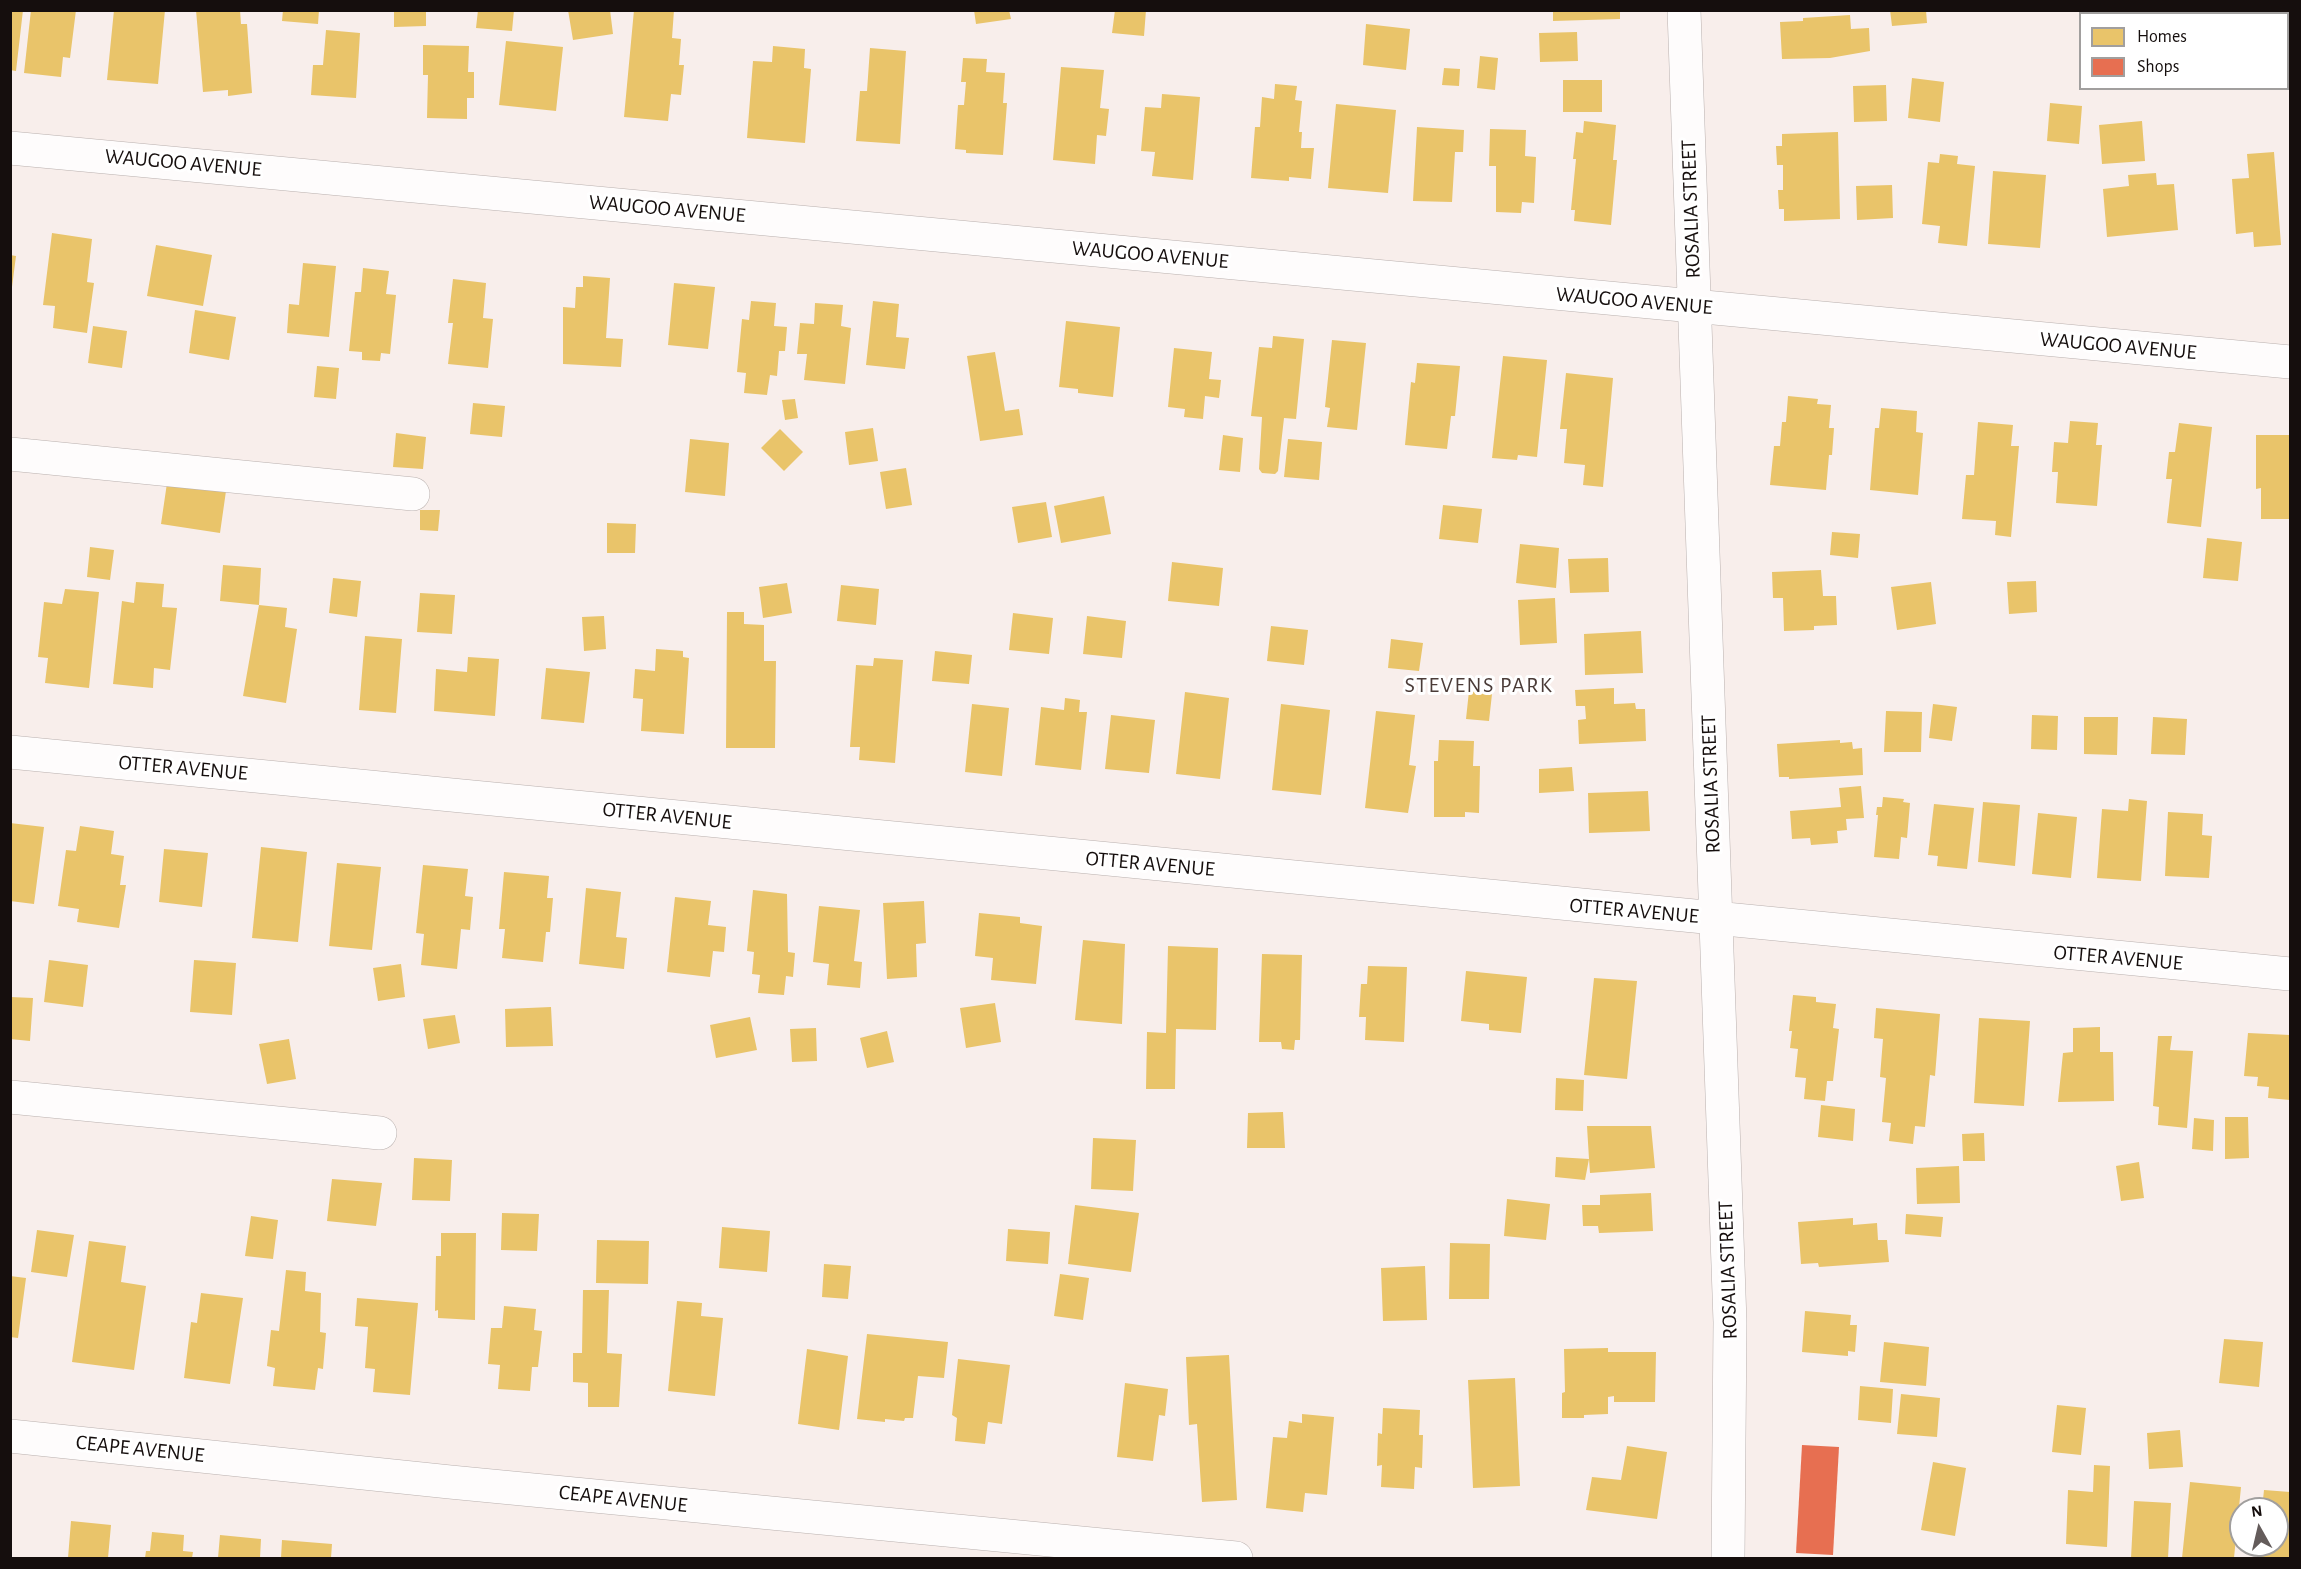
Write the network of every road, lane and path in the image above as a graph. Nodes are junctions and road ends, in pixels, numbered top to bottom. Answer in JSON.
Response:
{"nodes":[{"id":1,"x":1684,"y":10,"type":"edge"},
{"id":2,"x":10,"y":147,"type":"edge"},
{"id":3,"x":1694,"y":307,"type":"junction"},
{"id":4,"x":2290,"y":362,"type":"edge"},
{"id":5,"x":10,"y":454,"type":"edge"},
{"id":6,"x":413,"y":494,"type":"dead end"},
{"id":7,"x":10,"y":752,"type":"edge"},
{"id":8,"x":1716,"y":919,"type":"junction"},
{"id":9,"x":2290,"y":974,"type":"edge"},
{"id":10,"x":10,"y":1097,"type":"edge"},
{"id":11,"x":380,"y":1133,"type":"dead end"},
{"id":12,"x":10,"y":1436,"type":"edge"},
{"id":13,"x":1060,"y":1550,"type":"edge"},
{"id":14,"x":1236,"y":1558,"type":"edge"},
{"id":15,"x":1728,"y":1558,"type":"edge"}],
"edges":[{"from":1,"to":3,"type":"street","name":"ROSALIA STREET"},
{"from":2,"to":3,"type":"street","name":"WAUGOO AVENUE"},
{"from":3,"to":4,"type":"street","name":"WAUGOO AVENUE"},
{"from":3,"to":8,"type":"street","name":"ROSALIA STREET"},
{"from":5,"to":6,"type":"street"},
{"from":7,"to":8,"type":"street","name":"OTTER AVENUE"},
{"from":8,"to":9,"type":"street","name":"OTTER AVENUE"},
{"from":8,"to":15,"type":"street","name":"ROSALIA STREET"},
{"from":10,"to":11,"type":"street"},
{"from":12,"to":13,"type":"street","name":"CEAPE AVENUE"},
{"from":13,"to":14,"type":"street","name":"CEAPE AVENUE"}]}
